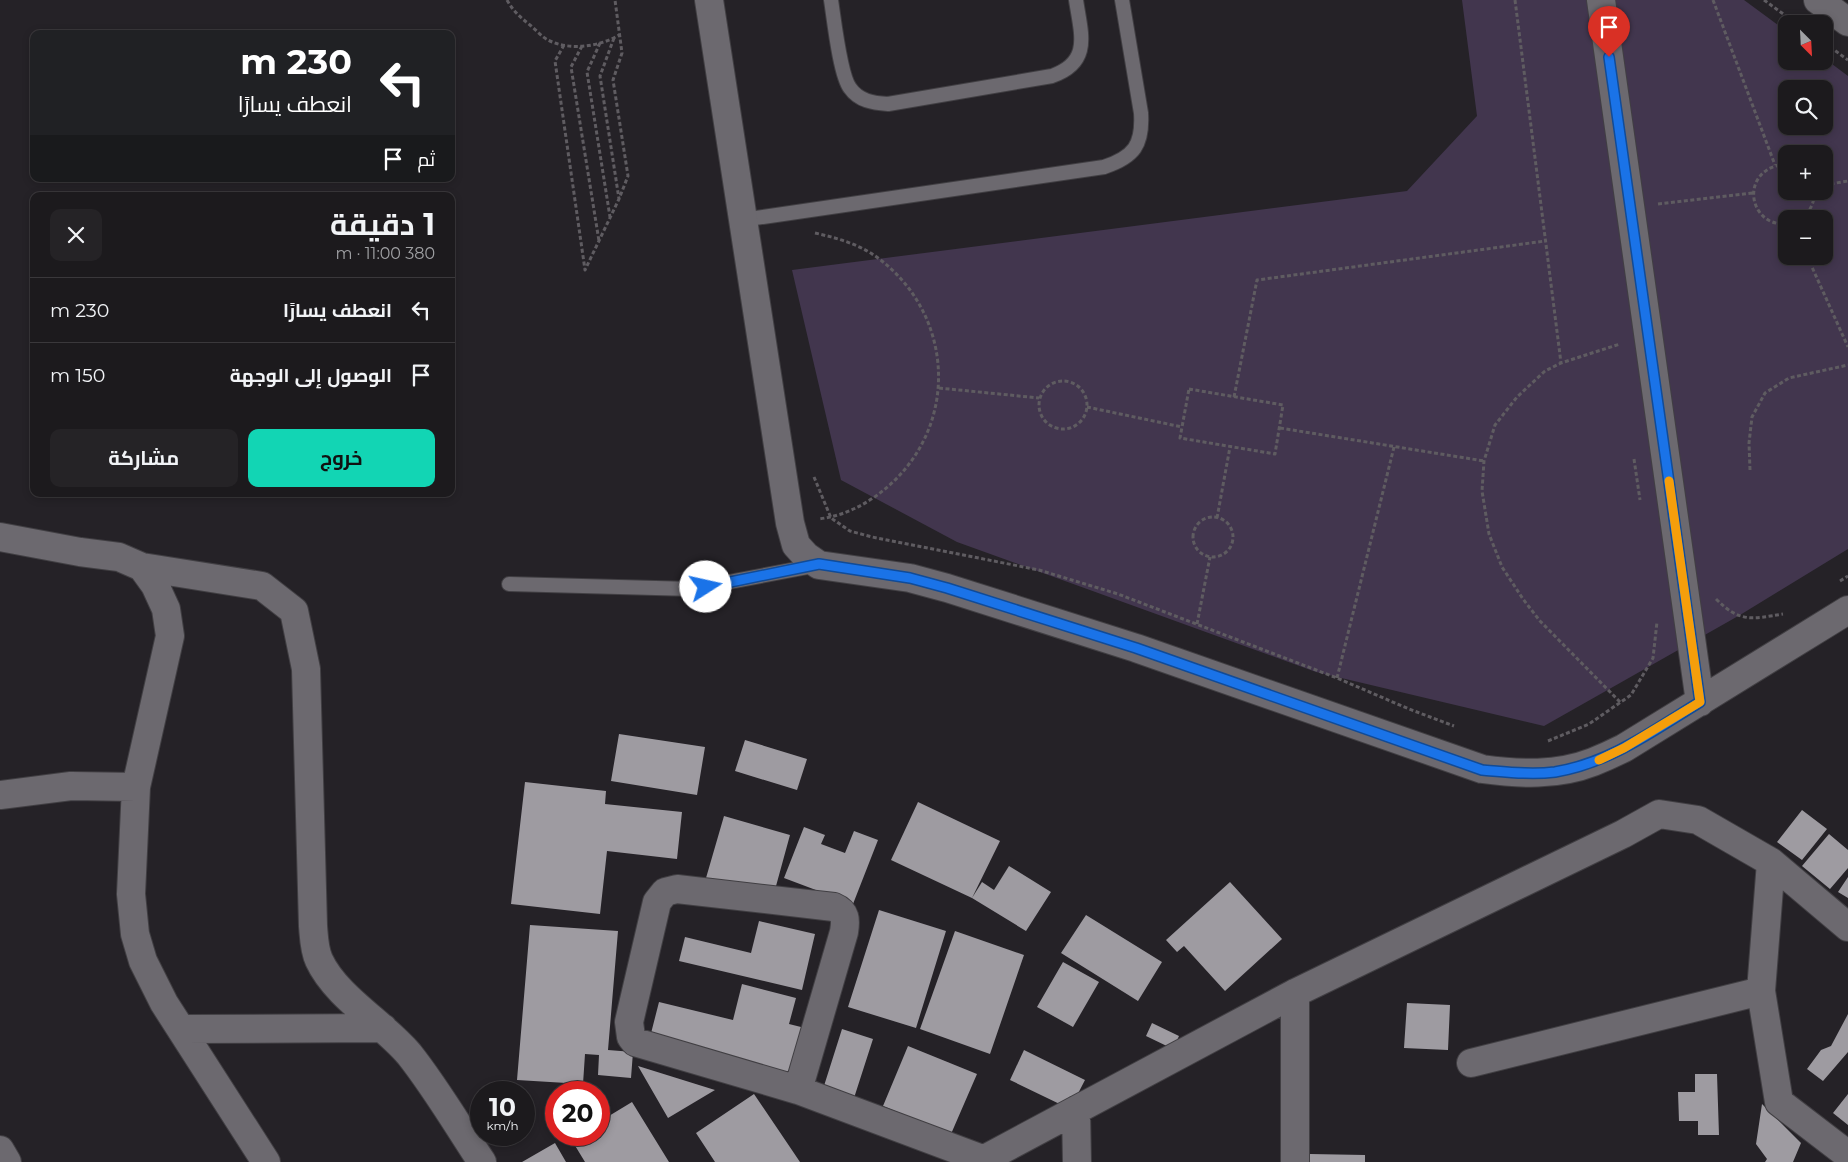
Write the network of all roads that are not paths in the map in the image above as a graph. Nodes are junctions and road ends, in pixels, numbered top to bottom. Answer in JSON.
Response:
{"nodes":[{"id":1,"x":709,"y":0,"type":"edge"},
{"id":2,"x":831,"y":0,"type":"edge"},
{"id":3,"x":1076,"y":0,"type":"edge"},
{"id":4,"x":1122,"y":0,"type":"edge"},
{"id":5,"x":1601,"y":0,"type":"edge"},
{"id":6,"x":1818,"y":0,"type":"edge"},
{"id":7,"x":1848,"y":22,"type":"edge"},
{"id":8,"x":742,"y":220,"type":"junction"},
{"id":9,"x":0,"y":537,"type":"edge"},
{"id":10,"x":819,"y":564,"type":"junction"},
{"id":11,"x":142,"y":566,"type":"junction"},
{"id":12,"x":509,"y":584,"type":"dead end"},
{"id":13,"x":1848,"y":610,"type":"edge"},
{"id":14,"x":1700,"y":702,"type":"junction"},
{"id":15,"x":136,"y":787,"type":"junction"},
{"id":16,"x":0,"y":795,"type":"edge"},
{"id":17,"x":1771,"y":862,"type":"junction"},
{"id":18,"x":1848,"y":927,"type":"edge"},
{"id":19,"x":1761,"y":991,"type":"junction"},
{"id":20,"x":1296,"y":993,"type":"junction"},
{"id":21,"x":384,"y":1028,"type":"junction"},
{"id":22,"x":181,"y":1029,"type":"junction"},
{"id":23,"x":1471,"y":1063,"type":"dead end"},
{"id":24,"x":798,"y":1090,"type":"junction"},
{"id":25,"x":1076,"y":1110,"type":"junction"},
{"id":26,"x":0,"y":1150,"type":"edge"},
{"id":27,"x":1848,"y":1155,"type":"edge"},
{"id":28,"x":982,"y":1161,"type":"edge"},
{"id":29,"x":7,"y":1162,"type":"edge"},
{"id":30,"x":266,"y":1162,"type":"edge"},
{"id":31,"x":482,"y":1162,"type":"edge"},
{"id":32,"x":1077,"y":1162,"type":"edge"},
{"id":33,"x":1295,"y":1162,"type":"edge"}],
"edges":[{"from":1,"to":8,"type":"street"},
{"from":2,"to":3,"type":"lane"},
{"from":4,"to":8,"type":"lane"},
{"from":5,"to":14,"type":"street"},
{"from":6,"to":7,"type":"street"},
{"from":8,"to":10,"type":"street"},
{"from":9,"to":11,"type":"street"},
{"from":10,"to":12,"type":"lane"},
{"from":10,"to":14,"type":"street"},
{"from":11,"to":15,"type":"street"},
{"from":11,"to":21,"type":"street"},
{"from":13,"to":14,"type":"street"},
{"from":15,"to":16,"type":"street"},
{"from":15,"to":22,"type":"street"},
{"from":17,"to":18,"type":"street"},
{"from":17,"to":19,"type":"street"},
{"from":17,"to":20,"type":"street"},
{"from":19,"to":23,"type":"street"},
{"from":19,"to":27,"type":"street"},
{"from":20,"to":25,"type":"street"},
{"from":20,"to":33,"type":"street"},
{"from":21,"to":22,"type":"street"},
{"from":21,"to":31,"type":"street"},
{"from":22,"to":30,"type":"street"},
{"from":24,"to":24,"type":"street"},
{"from":24,"to":28,"type":"street"},
{"from":25,"to":28,"type":"street"},
{"from":25,"to":32,"type":"street"},
{"from":26,"to":29,"type":"street"}]}
